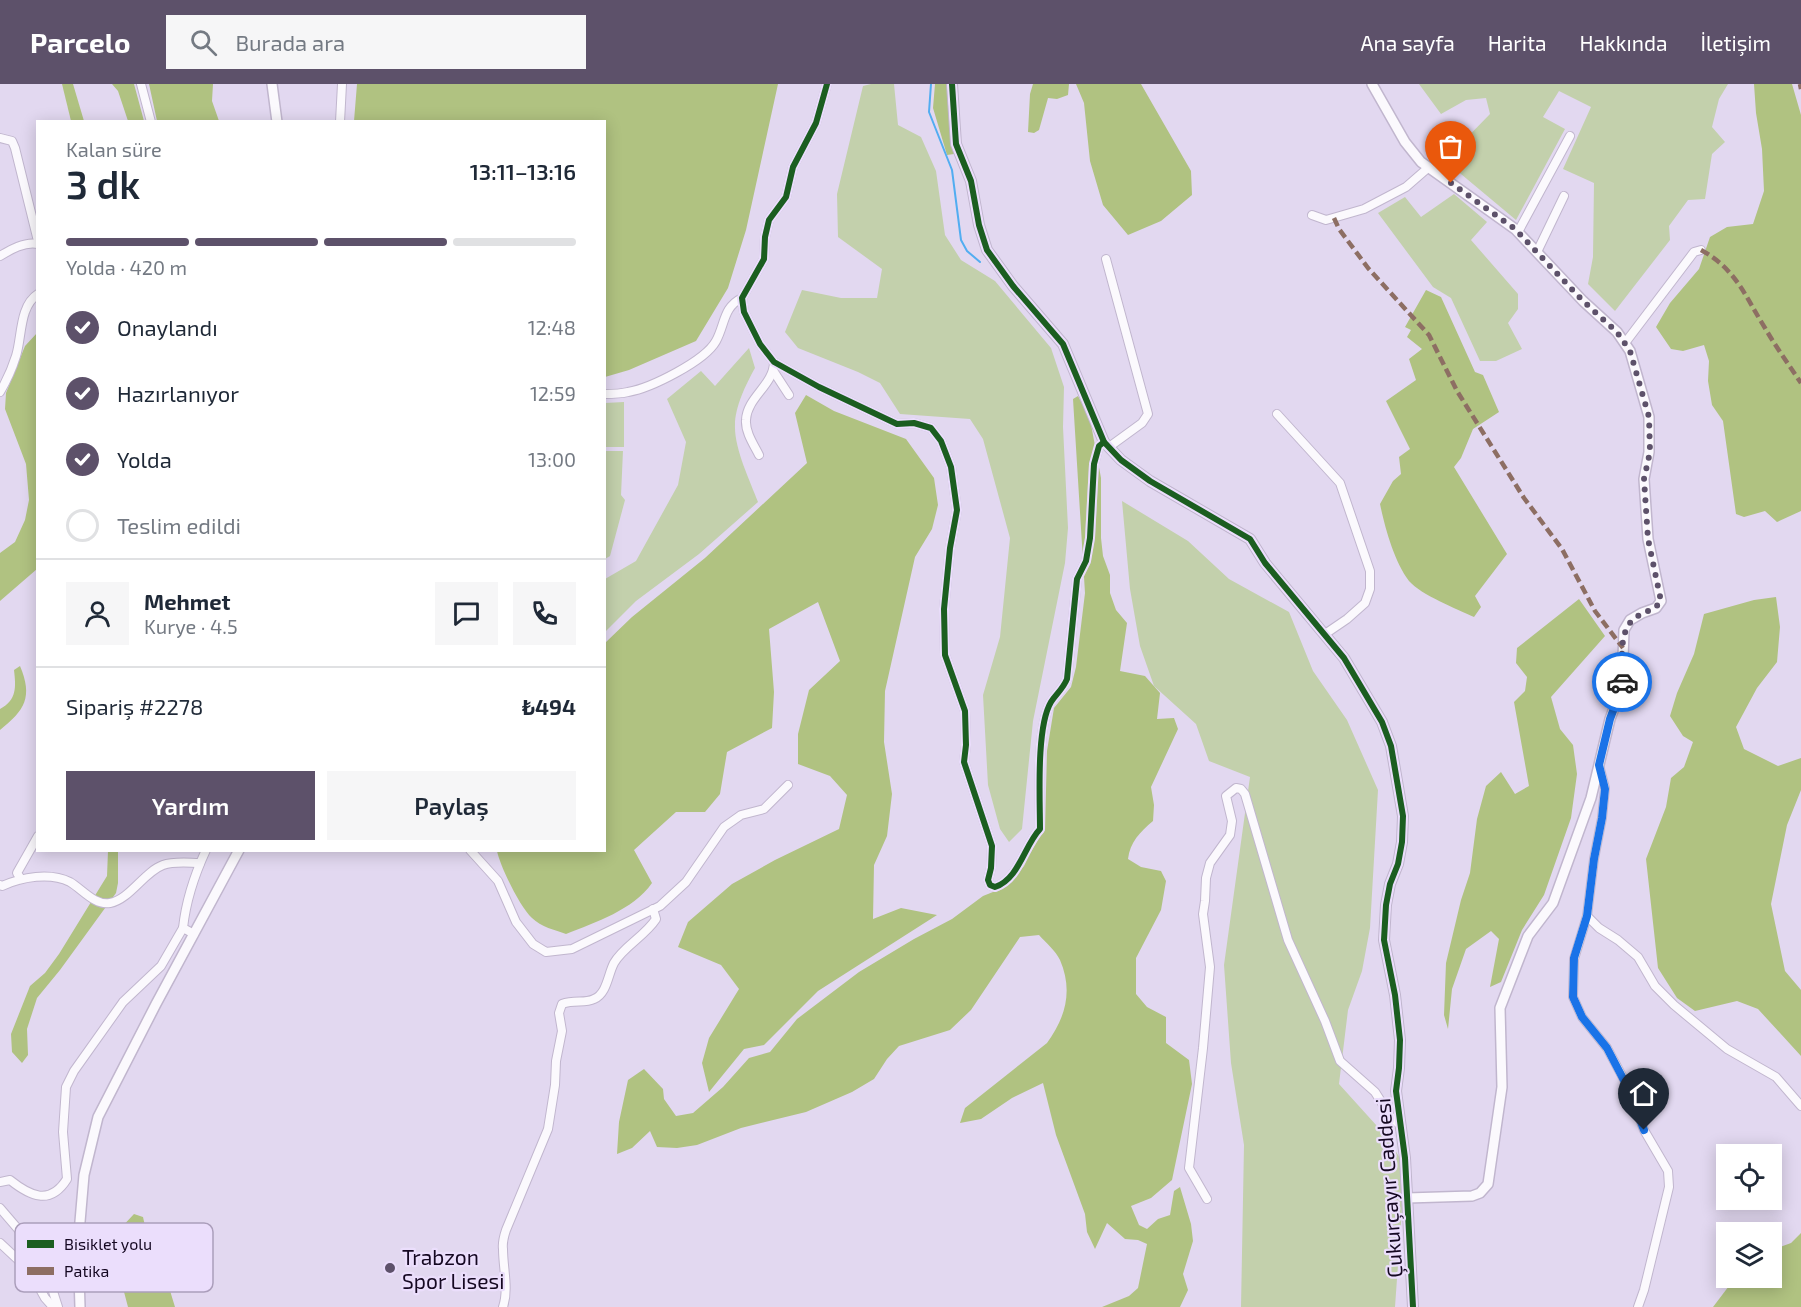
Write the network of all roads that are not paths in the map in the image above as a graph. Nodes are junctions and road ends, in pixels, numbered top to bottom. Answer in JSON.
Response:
{"nodes":[{"id":1,"x":141,"y":84,"type":"edge"},
{"id":2,"x":272,"y":84,"type":"edge"},
{"id":3,"x":342,"y":84,"type":"edge"},
{"id":4,"x":827,"y":84,"type":"edge"},
{"id":5,"x":952,"y":84,"type":"edge"},
{"id":6,"x":1372,"y":84,"type":"edge"},
{"id":7,"x":150,"y":120,"type":"edge"},
{"id":8,"x":278,"y":120,"type":"edge"},
{"id":9,"x":340,"y":120,"type":"edge"},
{"id":10,"x":1570,"y":136,"type":"dead end"},
{"id":11,"x":0,"y":138,"type":"edge"},
{"id":12,"x":1429,"y":167,"type":"junction"},
{"id":13,"x":1564,"y":196,"type":"dead end"},
{"id":14,"x":1312,"y":215,"type":"dead end"},
{"id":15,"x":1518,"y":232,"type":"junction"},
{"id":16,"x":36,"y":234,"type":"edge"},
{"id":17,"x":36,"y":242,"type":"edge"},
{"id":18,"x":1701,"y":250,"type":"dead end"},
{"id":19,"x":1537,"y":252,"type":"junction"},
{"id":20,"x":0,"y":256,"type":"edge"},
{"id":21,"x":1106,"y":259,"type":"dead end"},
{"id":22,"x":36,"y":295,"type":"edge"},
{"id":23,"x":742,"y":298,"type":"junction"},
{"id":24,"x":1624,"y":343,"type":"junction"},
{"id":25,"x":774,"y":362,"type":"junction"},
{"id":26,"x":774,"y":372,"type":"junction"},
{"id":27,"x":0,"y":392,"type":"edge"},
{"id":28,"x":606,"y":394,"type":"edge"},
{"id":29,"x":789,"y":395,"type":"dead end"},
{"id":30,"x":1277,"y":414,"type":"dead end"},
{"id":31,"x":1107,"y":445,"type":"junction"},
{"id":32,"x":759,"y":455,"type":"dead end"},
{"id":33,"x":1325,"y":634,"type":"junction"},
{"id":34,"x":1599,"y":765,"type":"junction"},
{"id":35,"x":788,"y":785,"type":"dead end"},
{"id":36,"x":36,"y":840,"type":"edge"},
{"id":37,"x":205,"y":852,"type":"edge"},
{"id":38,"x":238,"y":852,"type":"edge"},
{"id":39,"x":472,"y":852,"type":"edge"},
{"id":40,"x":201,"y":863,"type":"junction"},
{"id":41,"x":21,"y":879,"type":"junction"},
{"id":42,"x":0,"y":885,"type":"edge"},
{"id":43,"x":653,"y":909,"type":"junction"},
{"id":44,"x":1587,"y":916,"type":"junction"},
{"id":45,"x":183,"y":928,"type":"junction"},
{"id":46,"x":194,"y":934,"type":"junction"},
{"id":47,"x":1801,"y":1106,"type":"edge"},
{"id":48,"x":1400,"y":1124,"type":"junction"},
{"id":49,"x":0,"y":1182,"type":"edge"},
{"id":50,"x":1207,"y":1198,"type":"dead end"},
{"id":51,"x":1407,"y":1198,"type":"junction"},
{"id":52,"x":0,"y":1208,"type":"edge"},
{"id":53,"x":80,"y":1223,"type":"edge"},
{"id":54,"x":15,"y":1226,"type":"edge"},
{"id":55,"x":0,"y":1243,"type":"edge"},
{"id":56,"x":15,"y":1257,"type":"edge"},
{"id":57,"x":42,"y":1292,"type":"edge"},
{"id":58,"x":53,"y":1292,"type":"edge"},
{"id":59,"x":80,"y":1292,"type":"edge"},
{"id":60,"x":52,"y":1307,"type":"edge"},
{"id":61,"x":58,"y":1307,"type":"edge"},
{"id":62,"x":80,"y":1307,"type":"edge"},
{"id":63,"x":503,"y":1307,"type":"edge"},
{"id":64,"x":1413,"y":1307,"type":"edge"},
{"id":65,"x":1638,"y":1307,"type":"edge"}],
"edges":[{"from":1,"to":7,"type":"street"},
{"from":2,"to":8,"type":"street"},
{"from":3,"to":9,"type":"street"},
{"from":4,"to":23,"type":"street"},
{"from":5,"to":31,"type":"street","name":"Çukurçayır Caddesi"},
{"from":6,"to":12,"type":"street"},
{"from":10,"to":15,"type":"street"},
{"from":11,"to":16,"type":"street"},
{"from":12,"to":14,"type":"street"},
{"from":12,"to":15,"type":"street"},
{"from":13,"to":19,"type":"street"},
{"from":15,"to":19,"type":"street"},
{"from":17,"to":20,"type":"street"},
{"from":18,"to":24,"type":"street"},
{"from":19,"to":24,"type":"street"},
{"from":21,"to":31,"type":"street"},
{"from":22,"to":27,"type":"street"},
{"from":23,"to":25,"type":"street"},
{"from":23,"to":28,"type":"street"},
{"from":24,"to":34,"type":"street"},
{"from":25,"to":26,"type":"street"},
{"from":25,"to":31,"type":"street"},
{"from":26,"to":29,"type":"street"},
{"from":26,"to":32,"type":"street"},
{"from":30,"to":33,"type":"street"},
{"from":31,"to":33,"type":"street","name":"Çukurçayır Caddesi"},
{"from":33,"to":48,"type":"street","name":"Çukurçayır Caddesi"},
{"from":34,"to":44,"type":"street"},
{"from":34,"to":51,"type":"street"},
{"from":35,"to":43,"type":"street"},
{"from":36,"to":41,"type":"street"},
{"from":37,"to":40,"type":"street"},
{"from":38,"to":46,"type":"street"},
{"from":39,"to":43,"type":"street"},
{"from":40,"to":41,"type":"street"},
{"from":40,"to":45,"type":"street"},
{"from":41,"to":42,"type":"street"},
{"from":43,"to":63,"type":"street"},
{"from":44,"to":47,"type":"street"},
{"from":44,"to":65,"type":"street"},
{"from":45,"to":46,"type":"street"},
{"from":45,"to":49,"type":"street"},
{"from":46,"to":53,"type":"street"},
{"from":48,"to":50,"type":"street"},
{"from":48,"to":51,"type":"street","name":"Çukurçayır Caddesi"},
{"from":51,"to":64,"type":"street","name":"Çukurçayır Caddesi"},
{"from":52,"to":54,"type":"street"},
{"from":55,"to":56,"type":"street"},
{"from":57,"to":60,"type":"street"},
{"from":58,"to":61,"type":"street"},
{"from":59,"to":62,"type":"street"}]}
